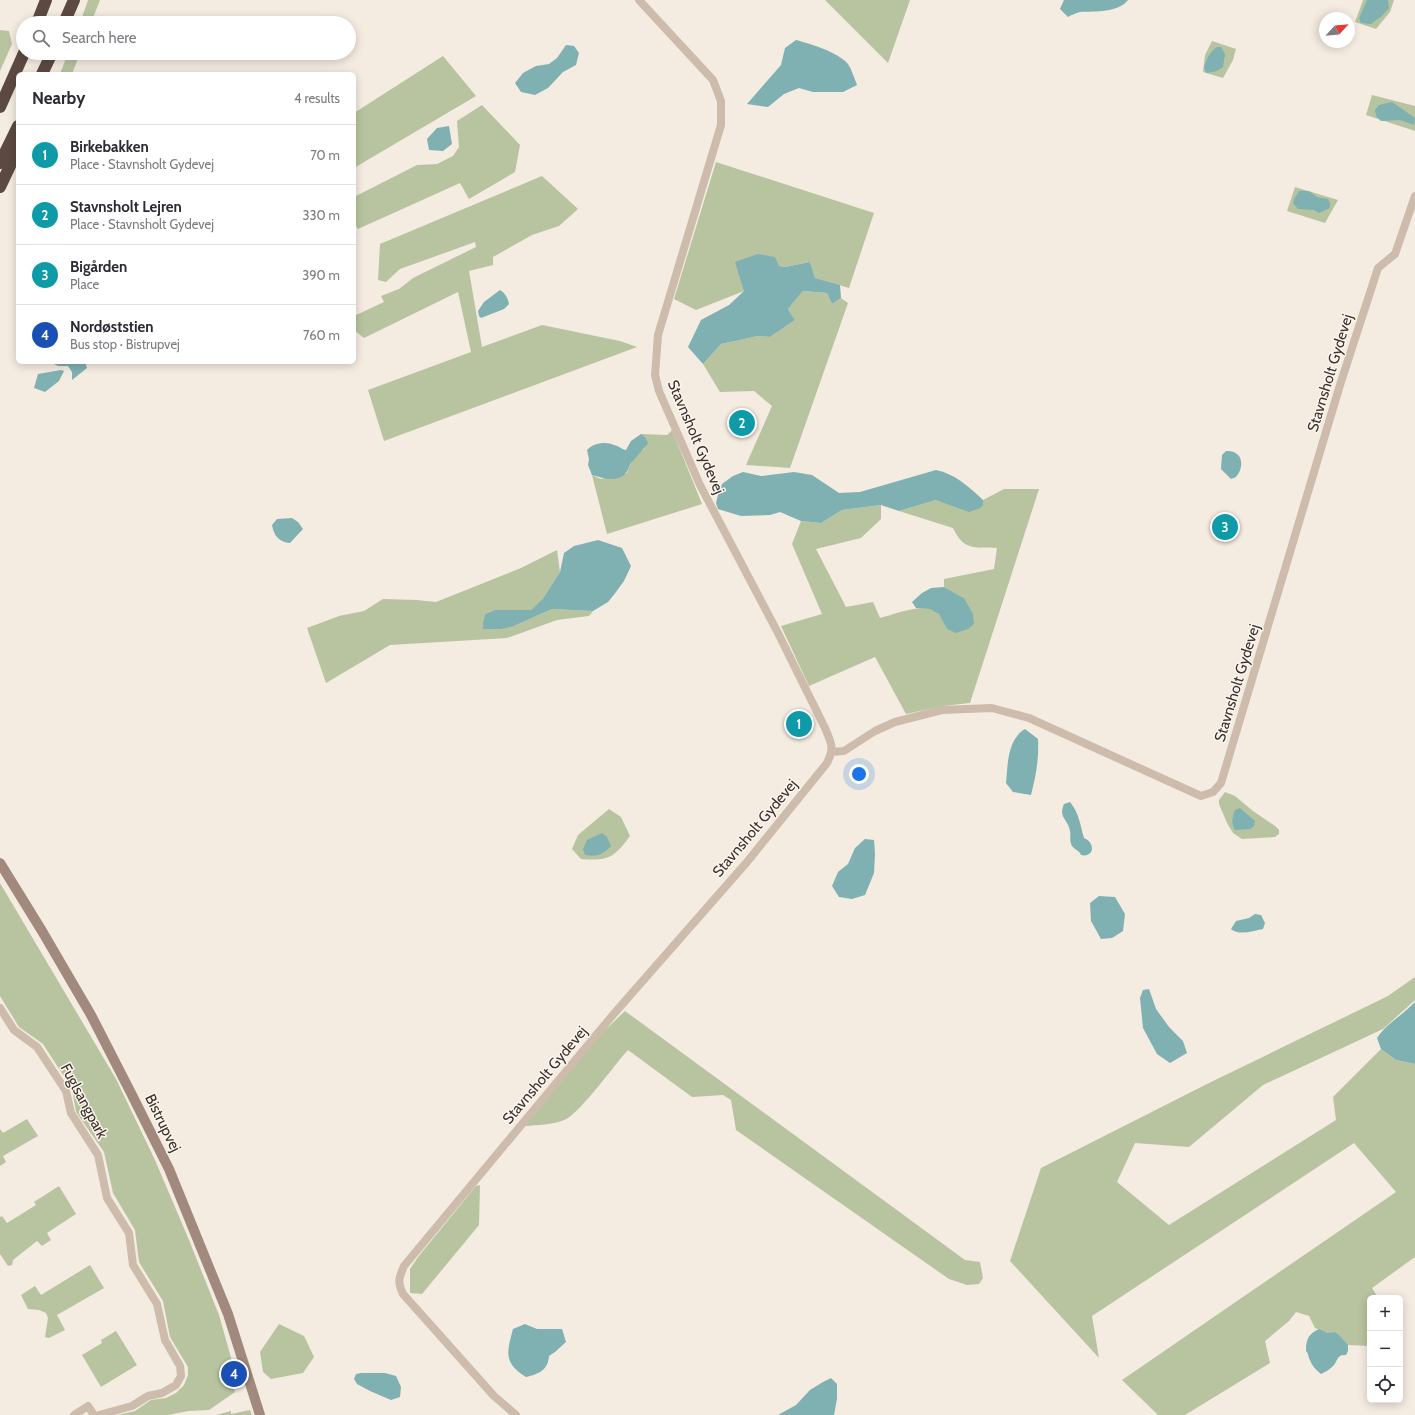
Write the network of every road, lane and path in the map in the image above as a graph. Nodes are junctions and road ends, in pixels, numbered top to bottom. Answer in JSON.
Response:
{"nodes":[{"id":1,"x":46,"y":0,"type":"edge"},
{"id":2,"x":74,"y":0,"type":"edge"},
{"id":3,"x":639,"y":0,"type":"edge"},
{"id":4,"x":40,"y":16,"type":"edge"},
{"id":5,"x":67,"y":16,"type":"edge"},
{"id":6,"x":21,"y":60,"type":"edge"},
{"id":7,"x":49,"y":60,"type":"edge"},
{"id":8,"x":51,"y":60,"type":"edge"},
{"id":9,"x":43,"y":72,"type":"edge"},
{"id":10,"x":50,"y":72,"type":"edge"},
{"id":11,"x":0,"y":107,"type":"edge"},
{"id":12,"x":16,"y":130,"type":"edge"},
{"id":13,"x":16,"y":153,"type":"edge"},
{"id":14,"x":0,"y":163,"type":"edge"},
{"id":15,"x":0,"y":187,"type":"edge"},
{"id":16,"x":1415,"y":196,"type":"edge"},
{"id":17,"x":832,"y":752,"type":"junction"},
{"id":18,"x":0,"y":863,"type":"edge"},
{"id":19,"x":0,"y":1008,"type":"edge"},
{"id":20,"x":74,"y":1415,"type":"edge"},
{"id":21,"x":94,"y":1415,"type":"edge"},
{"id":22,"x":99,"y":1415,"type":"edge"},
{"id":23,"x":260,"y":1415,"type":"edge"},
{"id":24,"x":516,"y":1415,"type":"edge"}],
"edges":[{"from":1,"to":4,"type":"highway"},
{"from":2,"to":5,"type":"highway"},
{"from":3,"to":17,"type":"street","name":"Stavnsholt Gydevej"},
{"from":6,"to":11,"type":"highway"},
{"from":7,"to":9,"type":"highway"},
{"from":8,"to":10,"type":"highway"},
{"from":12,"to":14,"type":"highway"},
{"from":13,"to":15,"type":"highway"},
{"from":16,"to":17,"type":"street","name":"Stavnsholt Gydevej"},
{"from":17,"to":24,"type":"street","name":"Stavnsholt Gydevej"},
{"from":18,"to":23,"type":"main road","name":"Bistrupvej"},
{"from":19,"to":22,"type":"street","name":"Fuglsangpark"},
{"from":20,"to":21,"type":"street"}]}
